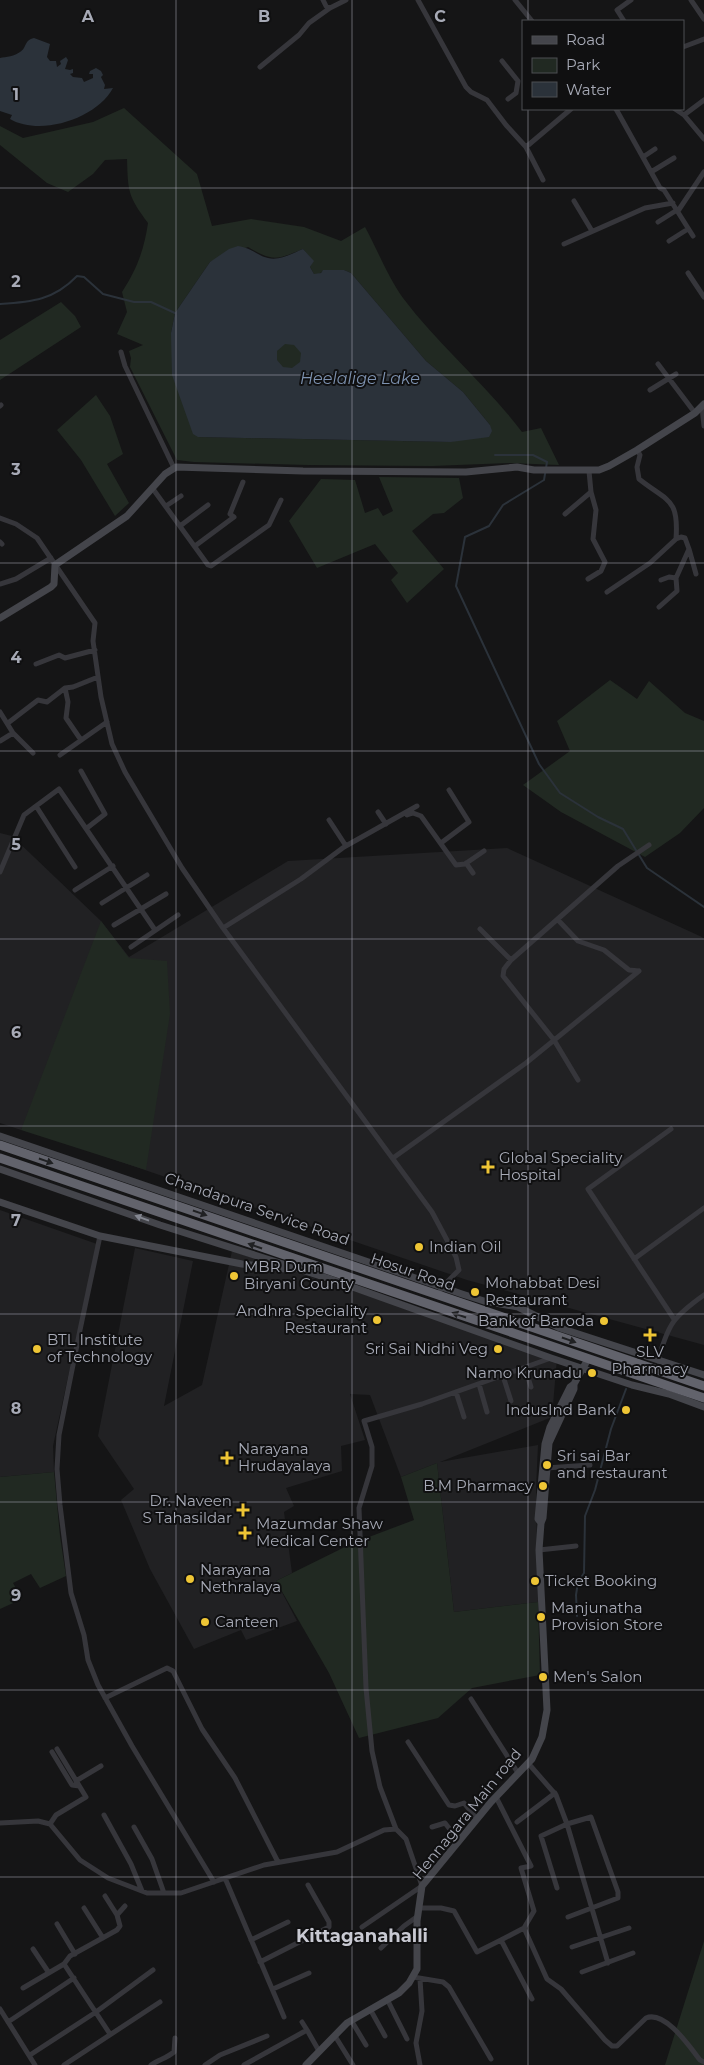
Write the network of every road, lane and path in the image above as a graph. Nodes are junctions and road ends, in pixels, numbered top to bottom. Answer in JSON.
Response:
{"nodes":[{"id":1,"x":323,"y":0,"type":"edge"},
{"id":2,"x":346,"y":0,"type":"edge"},
{"id":3,"x":418,"y":0,"type":"edge"},
{"id":4,"x":515,"y":0,"type":"edge"},
{"id":5,"x":631,"y":0,"type":"edge"},
{"id":6,"x":691,"y":0,"type":"edge"},
{"id":7,"x":330,"y":8,"type":"junction"},
{"id":8,"x":526,"y":18,"type":"edge"},
{"id":9,"x":704,"y":19,"type":"edge"},
{"id":10,"x":623,"y":20,"type":"edge"},
{"id":11,"x":704,"y":39,"type":"edge"},
{"id":12,"x":684,"y":47,"type":"edge"},
{"id":13,"x":502,"y":61,"type":"dead end"},
{"id":14,"x":260,"y":67,"type":"dead end"},
{"id":15,"x":520,"y":80,"type":"edge"},
{"id":16,"x":508,"y":99,"type":"dead end"},
{"id":17,"x":704,"y":100,"type":"edge"},
{"id":18,"x":570,"y":110,"type":"edge"},
{"id":19,"x":617,"y":110,"type":"edge"},
{"id":20,"x":677,"y":110,"type":"edge"},
{"id":21,"x":684,"y":114,"type":"junction"},
{"id":22,"x":703,"y":136,"type":"edge"},
{"id":23,"x":526,"y":146,"type":"junction"},
{"id":24,"x":655,"y":149,"type":"dead end"},
{"id":25,"x":643,"y":156,"type":"junction"},
{"id":26,"x":674,"y":158,"type":"dead end"},
{"id":27,"x":651,"y":172,"type":"junction"},
{"id":28,"x":704,"y":172,"type":"edge"},
{"id":29,"x":542,"y":180,"type":"dead end"},
{"id":30,"x":574,"y":201,"type":"dead end"},
{"id":31,"x":673,"y":203,"type":"junction"},
{"id":32,"x":678,"y":211,"type":"junction"},
{"id":33,"x":658,"y":222,"type":"dead end"},
{"id":34,"x":688,"y":229,"type":"junction"},
{"id":35,"x":592,"y":231,"type":"junction"},
{"id":36,"x":693,"y":236,"type":"dead end"},
{"id":37,"x":669,"y":241,"type":"dead end"},
{"id":38,"x":564,"y":244,"type":"dead end"},
{"id":39,"x":688,"y":273,"type":"dead end"},
{"id":40,"x":704,"y":297,"type":"edge"},
{"id":41,"x":121,"y":352,"type":"dead end"},
{"id":42,"x":658,"y":364,"type":"dead end"},
{"id":43,"x":676,"y":374,"type":"dead end"},
{"id":44,"x":669,"y":379,"type":"junction"},
{"id":45,"x":650,"y":390,"type":"dead end"},
{"id":46,"x":703,"y":406,"type":"edge"},
{"id":47,"x":695,"y":413,"type":"junction"},
{"id":48,"x":704,"y":426,"type":"edge"},
{"id":49,"x":637,"y":450,"type":"junction"},
{"id":50,"x":174,"y":468,"type":"junction"},
{"id":51,"x":589,"y":471,"type":"junction"},
{"id":52,"x":243,"y":482,"type":"dead end"},
{"id":53,"x":153,"y":488,"type":"junction"},
{"id":54,"x":590,"y":492,"type":"junction"},
{"id":55,"x":181,"y":496,"type":"dead end"},
{"id":56,"x":280,"y":500,"type":"dead end"},
{"id":57,"x":208,"y":505,"type":"dead end"},
{"id":58,"x":166,"y":506,"type":"junction"},
{"id":59,"x":565,"y":514,"type":"dead end"},
{"id":60,"x":0,"y":518,"type":"edge"},
{"id":61,"x":180,"y":526,"type":"junction"},
{"id":62,"x":676,"y":539,"type":"junction"},
{"id":63,"x":194,"y":546,"type":"junction"},
{"id":64,"x":689,"y":549,"type":"junction"},
{"id":65,"x":51,"y":558,"type":"junction"},
{"id":66,"x":55,"y":565,"type":"junction"},
{"id":67,"x":696,"y":574,"type":"dead end"},
{"id":68,"x":676,"y":578,"type":"junction"},
{"id":69,"x":588,"y":579,"type":"dead end"},
{"id":70,"x":661,"y":580,"type":"dead end"},
{"id":71,"x":0,"y":584,"type":"edge"},
{"id":72,"x":607,"y":592,"type":"dead end"},
{"id":73,"x":659,"y":607,"type":"dead end"},
{"id":74,"x":0,"y":618,"type":"edge"},
{"id":75,"x":95,"y":650,"type":"junction"},
{"id":76,"x":36,"y":664,"type":"dead end"},
{"id":77,"x":98,"y":677,"type":"junction"},
{"id":78,"x":65,"y":688,"type":"junction"},
{"id":79,"x":0,"y":712,"type":"edge"},
{"id":80,"x":107,"y":722,"type":"junction"},
{"id":81,"x":8,"y":724,"type":"junction"},
{"id":82,"x":13,"y":733,"type":"junction"},
{"id":83,"x":81,"y":740,"type":"junction"},
{"id":84,"x":0,"y":741,"type":"edge"},
{"id":85,"x":33,"y":753,"type":"dead end"},
{"id":86,"x":60,"y":755,"type":"dead end"},
{"id":87,"x":81,"y":770,"type":"dead end"},
{"id":88,"x":449,"y":790,"type":"dead end"},
{"id":89,"x":36,"y":806,"type":"junction"},
{"id":90,"x":417,"y":806,"type":"dead end"},
{"id":91,"x":378,"y":812,"type":"dead end"},
{"id":92,"x":329,"y":820,"type":"dead end"},
{"id":93,"x":386,"y":824,"type":"junction"},
{"id":94,"x":87,"y":828,"type":"junction"},
{"id":95,"x":441,"y":843,"type":"junction"},
{"id":96,"x":649,"y":845,"type":"dead end"},
{"id":97,"x":347,"y":846,"type":"junction"},
{"id":98,"x":484,"y":851,"type":"dead end"},
{"id":99,"x":466,"y":863,"type":"junction"},
{"id":100,"x":113,"y":866,"type":"junction"},
{"id":101,"x":75,"y":867,"type":"dead end"},
{"id":102,"x":0,"y":872,"type":"edge"},
{"id":103,"x":473,"y":873,"type":"dead end"},
{"id":104,"x":147,"y":875,"type":"dead end"},
{"id":105,"x":127,"y":888,"type":"junction"},
{"id":106,"x":74,"y":890,"type":"dead end"},
{"id":107,"x":166,"y":894,"type":"dead end"},
{"id":108,"x":102,"y":903,"type":"dead end"},
{"id":109,"x":141,"y":909,"type":"junction"},
{"id":110,"x":178,"y":915,"type":"dead end"},
{"id":111,"x":558,"y":920,"type":"junction"},
{"id":112,"x":114,"y":925,"type":"dead end"},
{"id":113,"x":223,"y":928,"type":"junction"},
{"id":114,"x":480,"y":929,"type":"dead end"},
{"id":115,"x":155,"y":930,"type":"junction"},
{"id":116,"x":131,"y":947,"type":"dead end"},
{"id":117,"x":511,"y":960,"type":"junction"},
{"id":118,"x":554,"y":1040,"type":"junction"},
{"id":119,"x":578,"y":1080,"type":"dead end"},
{"id":120,"x":671,"y":1130,"type":"dead end"},
{"id":121,"x":0,"y":1136,"type":"edge"},
{"id":122,"x":0,"y":1145,"type":"edge"},
{"id":123,"x":0,"y":1158,"type":"edge"},
{"id":124,"x":393,"y":1158,"type":"junction"},
{"id":125,"x":0,"y":1169,"type":"edge"},
{"id":126,"x":96,"y":1191,"type":"junction"},
{"id":127,"x":93,"y":1201,"type":"junction"},
{"id":128,"x":0,"y":1202,"type":"edge"},
{"id":129,"x":704,"y":1208,"type":"edge"},
{"id":130,"x":100,"y":1236,"type":"junction"},
{"id":131,"x":634,"y":1259,"type":"junction"},
{"id":132,"x":290,"y":1268,"type":"junction"},
{"id":133,"x":440,"y":1291,"type":"junction"},
{"id":134,"x":704,"y":1295,"type":"edge"},
{"id":135,"x":674,"y":1319,"type":"junction"},
{"id":136,"x":551,"y":1358,"type":"junction"},
{"id":137,"x":588,"y":1359,"type":"junction"},
{"id":138,"x":658,"y":1361,"type":"junction"},
{"id":139,"x":525,"y":1368,"type":"junction"},
{"id":140,"x":583,"y":1369,"type":"junction"},
{"id":141,"x":704,"y":1375,"type":"edge"},
{"id":142,"x":503,"y":1376,"type":"junction"},
{"id":143,"x":479,"y":1384,"type":"junction"},
{"id":144,"x":704,"y":1386,"type":"edge"},
{"id":145,"x":532,"y":1387,"type":"dead end"},
{"id":146,"x":456,"y":1392,"type":"junction"},
{"id":147,"x":704,"y":1398,"type":"edge"},
{"id":148,"x":511,"y":1401,"type":"dead end"},
{"id":149,"x":704,"y":1407,"type":"edge"},
{"id":150,"x":487,"y":1412,"type":"dead end"},
{"id":151,"x":464,"y":1417,"type":"dead end"},
{"id":152,"x":590,"y":1465,"type":"dead end"},
{"id":153,"x":544,"y":1468,"type":"junction"},
{"id":154,"x":576,"y":1546,"type":"dead end"},
{"id":155,"x":539,"y":1550,"type":"junction"},
{"id":156,"x":105,"y":1698,"type":"junction"},
{"id":157,"x":471,"y":1699,"type":"dead end"},
{"id":158,"x":408,"y":1742,"type":"dead end"},
{"id":159,"x":528,"y":1763,"type":"junction"},
{"id":160,"x":100,"y":1766,"type":"dead end"},
{"id":161,"x":518,"y":1774,"type":"junction"},
{"id":162,"x":76,"y":1781,"type":"junction"},
{"id":163,"x":79,"y":1786,"type":"junction"},
{"id":164,"x":555,"y":1793,"type":"junction"},
{"id":165,"x":496,"y":1797,"type":"junction"},
{"id":166,"x":104,"y":1815,"type":"dead end"},
{"id":167,"x":477,"y":1819,"type":"junction"},
{"id":168,"x":516,"y":1822,"type":"dead end"},
{"id":169,"x":0,"y":1823,"type":"edge"},
{"id":170,"x":50,"y":1824,"type":"junction"},
{"id":171,"x":567,"y":1824,"type":"junction"},
{"id":172,"x":134,"y":1827,"type":"dead end"},
{"id":173,"x":432,"y":1827,"type":"dead end"},
{"id":174,"x":396,"y":1828,"type":"junction"},
{"id":175,"x":459,"y":1841,"type":"junction"},
{"id":176,"x":278,"y":1862,"type":"junction"},
{"id":177,"x":225,"y":1878,"type":"junction"},
{"id":178,"x":214,"y":1882,"type":"junction"},
{"id":179,"x":308,"y":1885,"type":"dead end"},
{"id":180,"x":422,"y":1886,"type":"junction"},
{"id":181,"x":557,"y":1888,"type":"dead end"},
{"id":182,"x":142,"y":1891,"type":"junction"},
{"id":183,"x":164,"y":1893,"type":"junction"},
{"id":184,"x":105,"y":1896,"type":"dead end"},
{"id":185,"x":125,"y":1906,"type":"dead end"},
{"id":186,"x":84,"y":1908,"type":"dead end"},
{"id":187,"x":420,"y":1908,"type":"junction"},
{"id":188,"x":592,"y":1908,"type":"junction"},
{"id":189,"x":118,"y":1916,"type":"junction"},
{"id":190,"x":418,"y":1916,"type":"junction"},
{"id":191,"x":568,"y":1917,"type":"dead end"},
{"id":192,"x":288,"y":1922,"type":"dead end"},
{"id":193,"x":57,"y":1924,"type":"dead end"},
{"id":194,"x":362,"y":1927,"type":"dead end"},
{"id":195,"x":524,"y":1928,"type":"junction"},
{"id":196,"x":628,"y":1928,"type":"dead end"},
{"id":197,"x":600,"y":1937,"type":"junction"},
{"id":198,"x":103,"y":1938,"type":"junction"},
{"id":199,"x":251,"y":1940,"type":"junction"},
{"id":200,"x":501,"y":1940,"type":"junction"},
{"id":201,"x":572,"y":1947,"type":"dead end"},
{"id":202,"x":380,"y":1948,"type":"dead end"},
{"id":203,"x":33,"y":1949,"type":"dead end"},
{"id":204,"x":633,"y":1953,"type":"dead end"},
{"id":205,"x":75,"y":1954,"type":"junction"},
{"id":206,"x":260,"y":1962,"type":"junction"},
{"id":207,"x":608,"y":1963,"type":"junction"},
{"id":208,"x":64,"y":1964,"type":"junction"},
{"id":209,"x":153,"y":1970,"type":"dead end"},
{"id":210,"x":582,"y":1972,"type":"dead end"},
{"id":211,"x":48,"y":1973,"type":"junction"},
{"id":212,"x":309,"y":1973,"type":"dead end"},
{"id":213,"x":74,"y":1978,"type":"junction"},
{"id":214,"x":416,"y":1978,"type":"junction"},
{"id":215,"x":23,"y":1988,"type":"dead end"},
{"id":216,"x":273,"y":1989,"type":"junction"},
{"id":217,"x":388,"y":1999,"type":"junction"},
{"id":218,"x":532,"y":1999,"type":"dead end"},
{"id":219,"x":160,"y":2002,"type":"dead end"},
{"id":220,"x":370,"y":2009,"type":"junction"},
{"id":221,"x":0,"y":2010,"type":"edge"},
{"id":222,"x":96,"y":2012,"type":"junction"},
{"id":223,"x":284,"y":2017,"type":"dead end"},
{"id":224,"x":351,"y":2020,"type":"junction"},
{"id":225,"x":8,"y":2022,"type":"junction"},
{"id":226,"x":302,"y":2022,"type":"dead end"},
{"id":227,"x":307,"y":2030,"type":"junction"},
{"id":228,"x":110,"y":2034,"type":"junction"},
{"id":229,"x":267,"y":2036,"type":"dead end"},
{"id":230,"x":335,"y":2036,"type":"junction"},
{"id":231,"x":384,"y":2036,"type":"dead end"},
{"id":232,"x":175,"y":2038,"type":"dead end"},
{"id":233,"x":407,"y":2039,"type":"dead end"},
{"id":234,"x":366,"y":2045,"type":"dead end"},
{"id":235,"x":319,"y":2051,"type":"junction"},
{"id":236,"x":30,"y":2055,"type":"junction"},
{"id":237,"x":491,"y":2059,"type":"dead end"},
{"id":238,"x":704,"y":2062,"type":"edge"},
{"id":239,"x":35,"y":2065,"type":"edge"},
{"id":240,"x":64,"y":2065,"type":"edge"},
{"id":241,"x":150,"y":2065,"type":"edge"},
{"id":242,"x":205,"y":2065,"type":"edge"},
{"id":243,"x":244,"y":2065,"type":"edge"},
{"id":244,"x":306,"y":2065,"type":"edge"},
{"id":245,"x":353,"y":2065,"type":"edge"},
{"id":246,"x":420,"y":2065,"type":"edge"}],
"edges":[{"from":1,"to":7,"type":"street"},
{"from":2,"to":7,"type":"street"},
{"from":3,"to":23,"type":"street"},
{"from":4,"to":8,"type":"street"},
{"from":5,"to":10,"type":"street"},
{"from":6,"to":9,"type":"street"},
{"from":7,"to":14,"type":"street"},
{"from":11,"to":12,"type":"street"},
{"from":13,"to":15,"type":"street"},
{"from":15,"to":16,"type":"street"},
{"from":17,"to":21,"type":"street"},
{"from":18,"to":23,"type":"street"},
{"from":19,"to":25,"type":"street"},
{"from":20,"to":21,"type":"street"},
{"from":21,"to":22,"type":"street"},
{"from":23,"to":29,"type":"street"},
{"from":24,"to":25,"type":"street"},
{"from":25,"to":27,"type":"street"},
{"from":26,"to":27,"type":"street"},
{"from":27,"to":31,"type":"street"},
{"from":28,"to":32,"type":"street"},
{"from":30,"to":35,"type":"street"},
{"from":31,"to":32,"type":"street"},
{"from":31,"to":35,"type":"street"},
{"from":32,"to":33,"type":"street"},
{"from":32,"to":34,"type":"street"},
{"from":34,"to":36,"type":"street"},
{"from":34,"to":37,"type":"street"},
{"from":35,"to":38,"type":"street"},
{"from":39,"to":40,"type":"street"},
{"from":41,"to":50,"type":"street"},
{"from":42,"to":44,"type":"street"},
{"from":43,"to":44,"type":"street"},
{"from":44,"to":45,"type":"street"},
{"from":44,"to":47,"type":"street"},
{"from":46,"to":47,"type":"street"},
{"from":46,"to":48,"type":"street"},
{"from":47,"to":49,"type":"street"},
{"from":49,"to":51,"type":"street"},
{"from":49,"to":62,"type":"street"},
{"from":50,"to":51,"type":"street"},
{"from":50,"to":53,"type":"street"},
{"from":51,"to":54,"type":"street"},
{"from":52,"to":63,"type":"street"},
{"from":53,"to":58,"type":"street"},
{"from":53,"to":66,"type":"street"},
{"from":54,"to":59,"type":"street"},
{"from":54,"to":69,"type":"street"},
{"from":55,"to":58,"type":"street"},
{"from":56,"to":63,"type":"street"},
{"from":57,"to":61,"type":"street"},
{"from":58,"to":61,"type":"street"},
{"from":60,"to":65,"type":"street"},
{"from":61,"to":63,"type":"street"},
{"from":62,"to":64,"type":"street"},
{"from":62,"to":72,"type":"street"},
{"from":64,"to":67,"type":"street"},
{"from":64,"to":68,"type":"street"},
{"from":65,"to":66,"type":"street"},
{"from":65,"to":71,"type":"street"},
{"from":66,"to":74,"type":"street"},
{"from":66,"to":75,"type":"street"},
{"from":68,"to":70,"type":"street"},
{"from":68,"to":73,"type":"street"},
{"from":75,"to":76,"type":"street"},
{"from":75,"to":77,"type":"street"},
{"from":77,"to":78,"type":"street"},
{"from":77,"to":80,"type":"street"},
{"from":78,"to":81,"type":"street"},
{"from":78,"to":83,"type":"street"},
{"from":79,"to":81,"type":"street"},
{"from":80,"to":83,"type":"street"},
{"from":80,"to":113,"type":"street"},
{"from":81,"to":82,"type":"street"},
{"from":82,"to":84,"type":"street"},
{"from":82,"to":85,"type":"street"},
{"from":83,"to":86,"type":"street"},
{"from":87,"to":94,"type":"street"},
{"from":88,"to":95,"type":"street"},
{"from":89,"to":94,"type":"street"},
{"from":89,"to":101,"type":"street"},
{"from":89,"to":102,"type":"street"},
{"from":90,"to":93,"type":"street"},
{"from":91,"to":93,"type":"street"},
{"from":92,"to":97,"type":"street"},
{"from":93,"to":97,"type":"street"},
{"from":94,"to":100,"type":"street"},
{"from":95,"to":97,"type":"street"},
{"from":95,"to":99,"type":"street"},
{"from":96,"to":111,"type":"street"},
{"from":97,"to":113,"type":"street"},
{"from":98,"to":99,"type":"street"},
{"from":99,"to":103,"type":"street"},
{"from":100,"to":105,"type":"street"},
{"from":100,"to":106,"type":"street"},
{"from":104,"to":105,"type":"street"},
{"from":105,"to":108,"type":"street"},
{"from":105,"to":109,"type":"street"},
{"from":107,"to":109,"type":"street"},
{"from":109,"to":112,"type":"street"},
{"from":109,"to":115,"type":"street"},
{"from":110,"to":115,"type":"street"},
{"from":111,"to":117,"type":"street"},
{"from":111,"to":118,"type":"street"},
{"from":113,"to":124,"type":"street"},
{"from":114,"to":117,"type":"street"},
{"from":115,"to":116,"type":"street"},
{"from":117,"to":118,"type":"street"},
{"from":118,"to":119,"type":"street"},
{"from":118,"to":124,"type":"street"},
{"from":120,"to":131,"type":"street"},
{"from":121,"to":133,"type":"street","name":"Chandapura Service Road"},
{"from":122,"to":133,"type":"highway","name":"Hosur Road","one_way":true},
{"from":123,"to":126,"type":"highway","name":"Hosur Road"},
{"from":124,"to":133,"type":"street"},
{"from":125,"to":127,"type":"street"},
{"from":126,"to":127,"type":"highway"},
{"from":137,"to":126,"type":"highway","name":"Hosur Road","one_way":true},
{"from":132,"to":127,"type":"street","one_way":true},
{"from":128,"to":130,"type":"street"},
{"from":129,"to":131,"type":"street"},
{"from":130,"to":132,"type":"street"},
{"from":130,"to":156,"type":"street"},
{"from":131,"to":135,"type":"street"},
{"from":132,"to":136,"type":"street"},
{"from":133,"to":138,"type":"street","name":"Chandapura Service Road"},
{"from":133,"to":144,"type":"highway","name":"Hosur Road","one_way":true},
{"from":134,"to":135,"type":"street"},
{"from":135,"to":138,"type":"street"},
{"from":136,"to":139,"type":"street"},
{"from":136,"to":140,"type":"street"},
{"from":137,"to":140,"type":"street","name":"Hennagara Main road"},
{"from":137,"to":147,"type":"highway","name":"Hosur Road"},
{"from":138,"to":141,"type":"street","name":"Chandapura Service Road"},
{"from":139,"to":142,"type":"street"},
{"from":139,"to":145,"type":"street"},
{"from":140,"to":149,"type":"street"},
{"from":140,"to":153,"type":"street","name":"Hennagara Main road"},
{"from":142,"to":143,"type":"street"},
{"from":142,"to":148,"type":"street"},
{"from":143,"to":146,"type":"street"},
{"from":143,"to":150,"type":"street"},
{"from":146,"to":151,"type":"street"},
{"from":146,"to":174,"type":"street"},
{"from":152,"to":153,"type":"street"},
{"from":153,"to":155,"type":"street","name":"Hennagara Main road"},
{"from":154,"to":155,"type":"street"},
{"from":155,"to":159,"type":"street","name":"Hennagara Main road"},
{"from":156,"to":176,"type":"street"},
{"from":156,"to":178,"type":"street"},
{"from":157,"to":161,"type":"street"},
{"from":158,"to":167,"type":"street"},
{"from":159,"to":161,"type":"street","name":"Hennagara Main road"},
{"from":159,"to":164,"type":"street"},
{"from":160,"to":162,"type":"street"},
{"from":161,"to":165,"type":"street","name":"Hennagara Main road"},
{"from":162,"to":163,"type":"street"},
{"from":162,"to":163,"type":"street"},
{"from":163,"to":170,"type":"street"},
{"from":164,"to":168,"type":"street"},
{"from":164,"to":171,"type":"street"},
{"from":165,"to":167,"type":"street","name":"Hennagara Main road"},
{"from":165,"to":195,"type":"street"},
{"from":166,"to":182,"type":"street"},
{"from":167,"to":175,"type":"street","name":"Hennagara Main road"},
{"from":169,"to":170,"type":"street"},
{"from":170,"to":182,"type":"street"},
{"from":171,"to":181,"type":"street"},
{"from":171,"to":188,"type":"street"},
{"from":171,"to":188,"type":"street"},
{"from":172,"to":183,"type":"street"},
{"from":173,"to":175,"type":"street"},
{"from":174,"to":176,"type":"street"},
{"from":174,"to":180,"type":"street"},
{"from":175,"to":180,"type":"street","name":"Hennagara Main road"},
{"from":176,"to":177,"type":"street"},
{"from":177,"to":178,"type":"street"},
{"from":177,"to":199,"type":"street"},
{"from":178,"to":183,"type":"street"},
{"from":179,"to":206,"type":"street"},
{"from":180,"to":187,"type":"street","name":"Hennagara Main road"},
{"from":180,"to":194,"type":"street"},
{"from":182,"to":183,"type":"street"},
{"from":184,"to":189,"type":"street"},
{"from":185,"to":189,"type":"street"},
{"from":186,"to":198,"type":"street"},
{"from":187,"to":190,"type":"street","name":"Hennagara Main road"},
{"from":187,"to":200,"type":"street"},
{"from":188,"to":191,"type":"street"},
{"from":188,"to":197,"type":"street"},
{"from":189,"to":198,"type":"street"},
{"from":190,"to":202,"type":"street"},
{"from":190,"to":214,"type":"street","name":"Hennagara Main road"},
{"from":192,"to":199,"type":"street"},
{"from":193,"to":205,"type":"street"},
{"from":195,"to":200,"type":"street"},
{"from":195,"to":238,"type":"street"},
{"from":196,"to":197,"type":"street"},
{"from":197,"to":201,"type":"street"},
{"from":197,"to":207,"type":"street"},
{"from":198,"to":205,"type":"street"},
{"from":199,"to":206,"type":"street"},
{"from":200,"to":218,"type":"street"},
{"from":203,"to":211,"type":"street"},
{"from":204,"to":207,"type":"street"},
{"from":205,"to":208,"type":"street"},
{"from":206,"to":216,"type":"street"},
{"from":207,"to":210,"type":"street"},
{"from":208,"to":211,"type":"street"},
{"from":208,"to":213,"type":"street"},
{"from":209,"to":222,"type":"street"},
{"from":211,"to":215,"type":"street"},
{"from":212,"to":216,"type":"street"},
{"from":213,"to":222,"type":"street"},
{"from":213,"to":225,"type":"street"},
{"from":214,"to":217,"type":"street"},
{"from":214,"to":237,"type":"street"},
{"from":214,"to":246,"type":"street"},
{"from":216,"to":223,"type":"street"},
{"from":217,"to":220,"type":"street"},
{"from":217,"to":233,"type":"street"},
{"from":219,"to":228,"type":"street"},
{"from":220,"to":224,"type":"street"},
{"from":220,"to":231,"type":"street"},
{"from":221,"to":225,"type":"street"},
{"from":222,"to":228,"type":"street"},
{"from":222,"to":236,"type":"street"},
{"from":224,"to":230,"type":"street"},
{"from":224,"to":234,"type":"street"},
{"from":225,"to":236,"type":"street"},
{"from":226,"to":227,"type":"street"},
{"from":227,"to":235,"type":"street"},
{"from":227,"to":243,"type":"street"},
{"from":228,"to":240,"type":"street"},
{"from":229,"to":242,"type":"street"},
{"from":230,"to":235,"type":"street"},
{"from":230,"to":245,"type":"street"},
{"from":232,"to":241,"type":"street"},
{"from":235,"to":244,"type":"street"},
{"from":236,"to":239,"type":"street"}]}
